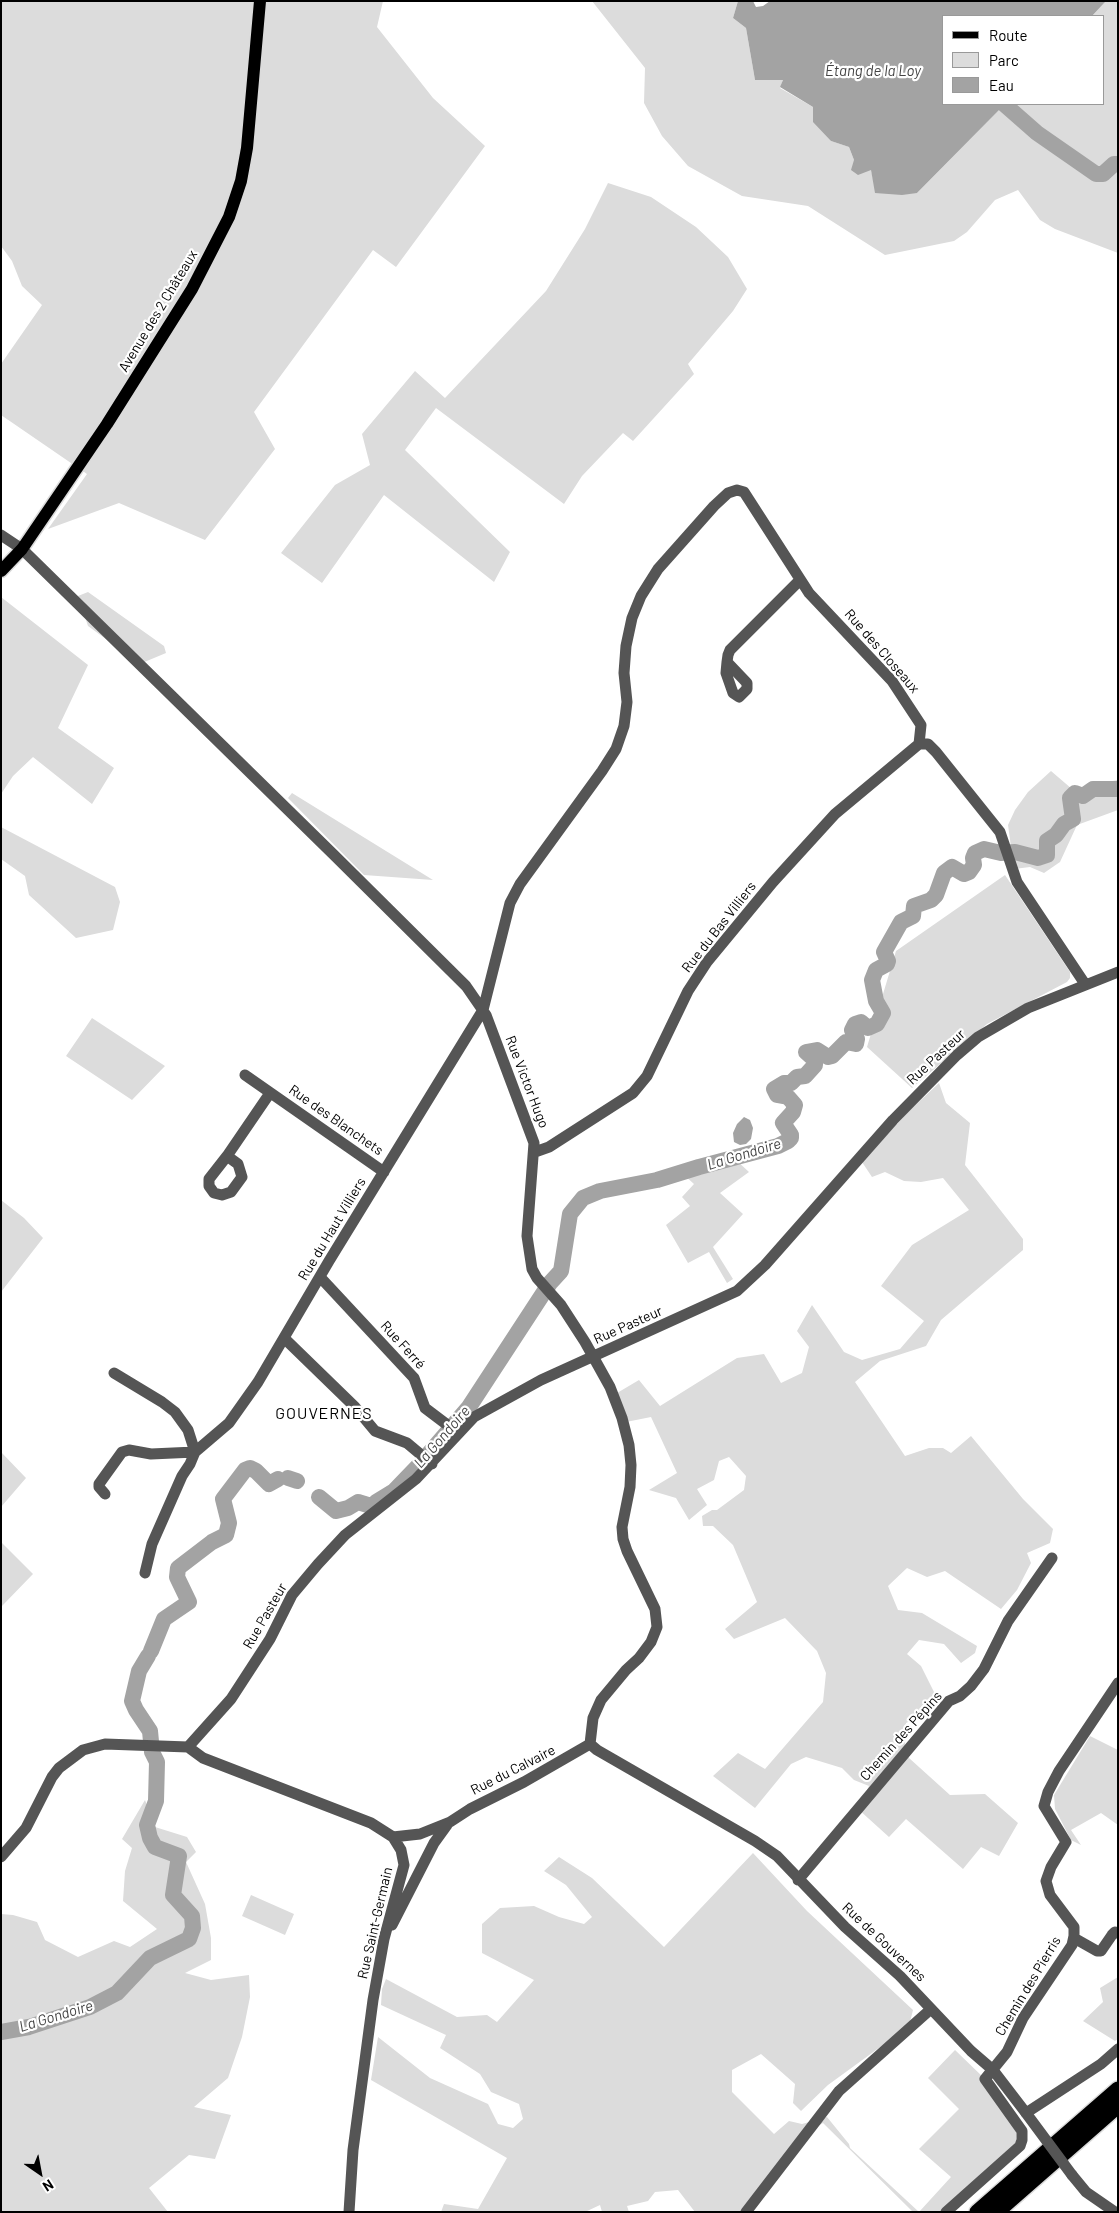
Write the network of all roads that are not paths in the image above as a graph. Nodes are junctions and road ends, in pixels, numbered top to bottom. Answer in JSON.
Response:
{"nodes":[{"id":1,"x":260,"y":1,"type":"edge"},
{"id":2,"x":737,"y":490,"type":"joint"},
{"id":3,"x":1,"y":535,"type":"edge"},
{"id":4,"x":22,"y":549,"type":"junction"},
{"id":5,"x":1,"y":571,"type":"edge"},
{"id":6,"x":800,"y":580,"type":"junction"},
{"id":7,"x":727,"y":662,"type":"dead end"},
{"id":8,"x":919,"y":744,"type":"junction"},
{"id":9,"x":1118,"y":972,"type":"edge"},
{"id":10,"x":1085,"y":984,"type":"junction"},
{"id":11,"x":483,"y":1010,"type":"junction"},
{"id":12,"x":245,"y":1075,"type":"dead end"},
{"id":13,"x":270,"y":1093,"type":"junction"},
{"id":14,"x":535,"y":1152,"type":"junction"},
{"id":15,"x":227,"y":1156,"type":"dead end"},
{"id":16,"x":384,"y":1172,"type":"junction"},
{"id":17,"x":320,"y":1277,"type":"junction"},
{"id":18,"x":284,"y":1338,"type":"junction"},
{"id":19,"x":593,"y":1356,"type":"junction"},
{"id":20,"x":114,"y":1373,"type":"dead end"},
{"id":21,"x":452,"y":1430,"type":"junction"},
{"id":22,"x":195,"y":1452,"type":"junction"},
{"id":23,"x":427,"y":1460,"type":"junction"},
{"id":24,"x":105,"y":1494,"type":"dead end"},
{"id":25,"x":1052,"y":1558,"type":"dead end"},
{"id":26,"x":145,"y":1573,"type":"dead end"},
{"id":27,"x":1118,"y":1683,"type":"edge"},
{"id":28,"x":590,"y":1744,"type":"junction"},
{"id":29,"x":188,"y":1747,"type":"junction"},
{"id":30,"x":450,"y":1822,"type":"junction"},
{"id":31,"x":393,"y":1838,"type":"junction"},
{"id":32,"x":1,"y":1857,"type":"edge"},
{"id":33,"x":798,"y":1880,"type":"junction"},
{"id":34,"x":387,"y":1932,"type":"junction"},
{"id":35,"x":1118,"y":1933,"type":"edge"},
{"id":36,"x":1074,"y":1938,"type":"junction"},
{"id":37,"x":931,"y":2009,"type":"junction"},
{"id":38,"x":1118,"y":2049,"type":"edge"},
{"id":39,"x":993,"y":2070,"type":"junction"},
{"id":40,"x":1118,"y":2089,"type":"edge"},
{"id":41,"x":1118,"y":2106,"type":"edge"},
{"id":42,"x":1026,"y":2113,"type":"junction"},
{"id":43,"x":348,"y":2212,"type":"edge"},
{"id":44,"x":746,"y":2212,"type":"edge"},
{"id":45,"x":946,"y":2212,"type":"edge"},
{"id":46,"x":977,"y":2212,"type":"edge"},
{"id":47,"x":997,"y":2212,"type":"edge"},
{"id":48,"x":1115,"y":2212,"type":"edge"}],
"edges":[{"from":1,"to":4,"type":"main road","name":"Avenue des 2 Châteaux"},
{"from":2,"to":6,"type":"street","name":"Rue des Closeaux"},
{"from":2,"to":11,"type":"street","name":"Rue du Haut Villiers"},
{"from":3,"to":4,"type":"street","name":"Rue Victor Hugo"},
{"from":4,"to":5,"type":"main road","name":"Avenue des 2 Châteaux"},
{"from":4,"to":11,"type":"street","name":"Rue Victor Hugo"},
{"from":6,"to":7,"type":"street"},
{"from":6,"to":8,"type":"street","name":"Rue des Closeaux"},
{"from":8,"to":10,"type":"street"},
{"from":8,"to":14,"type":"street","name":"Rue du Bas Villiers"},
{"from":9,"to":10,"type":"street","name":"Rue Pasteur"},
{"from":10,"to":19,"type":"street","name":"Rue Pasteur"},
{"from":11,"to":14,"type":"street","name":"Rue Victor Hugo"},
{"from":11,"to":16,"type":"street","name":"Rue du Haut Villiers"},
{"from":12,"to":13,"type":"street","name":"Rue des Blanchets"},
{"from":13,"to":15,"type":"street","name":"Rue des Blanchets"},
{"from":13,"to":16,"type":"street","name":"Rue des Blanchets"},
{"from":14,"to":19,"type":"street","name":"Rue Victor Hugo"},
{"from":16,"to":17,"type":"street","name":"Rue du Haut Villiers"},
{"from":17,"to":18,"type":"street","name":"Rue du Haut Villiers"},
{"from":17,"to":21,"type":"street","name":"Rue Ferré"},
{"from":18,"to":22,"type":"street","name":"Rue du Haut Villiers"},
{"from":18,"to":23,"type":"street"},
{"from":19,"to":21,"type":"street","name":"Rue Pasteur"},
{"from":19,"to":28,"type":"street","name":"Rue Victor Hugo"},
{"from":20,"to":22,"type":"street"},
{"from":21,"to":23,"type":"street","name":"Rue Pasteur"},
{"from":22,"to":24,"type":"street"},
{"from":22,"to":26,"type":"street"},
{"from":23,"to":29,"type":"street","name":"Rue Pasteur"},
{"from":25,"to":33,"type":"street","name":"Chemin des Pépins"},
{"from":27,"to":36,"type":"street","name":"Chemin des Pierris"},
{"from":28,"to":30,"type":"street","name":"Rue du Calvaire"},
{"from":28,"to":33,"type":"street","name":"Rue de Gouvernes"},
{"from":29,"to":31,"type":"street"},
{"from":29,"to":32,"type":"street"},
{"from":30,"to":31,"type":"street","name":"Rue du Calvaire"},
{"from":30,"to":34,"type":"street","name":"Rue du Calvaire"},
{"from":31,"to":34,"type":"street","name":"Rue Saint-Germain"},
{"from":33,"to":37,"type":"street","name":"Rue de Gouvernes"},
{"from":34,"to":43,"type":"street","name":"Rue Saint-Germain"},
{"from":35,"to":36,"type":"street"},
{"from":36,"to":39,"type":"street","name":"Chemin des Pierris"},
{"from":37,"to":39,"type":"street","name":"Rue de Gouvernes"},
{"from":37,"to":44,"type":"street"},
{"from":38,"to":42,"type":"street"},
{"from":39,"to":42,"type":"street","name":"Rue de Gouvernes"},
{"from":39,"to":45,"type":"street"},
{"from":40,"to":46,"type":"highway"},
{"from":41,"to":47,"type":"highway"},
{"from":42,"to":48,"type":"street","name":"Rue de Gouvernes","bridge":true}]}
